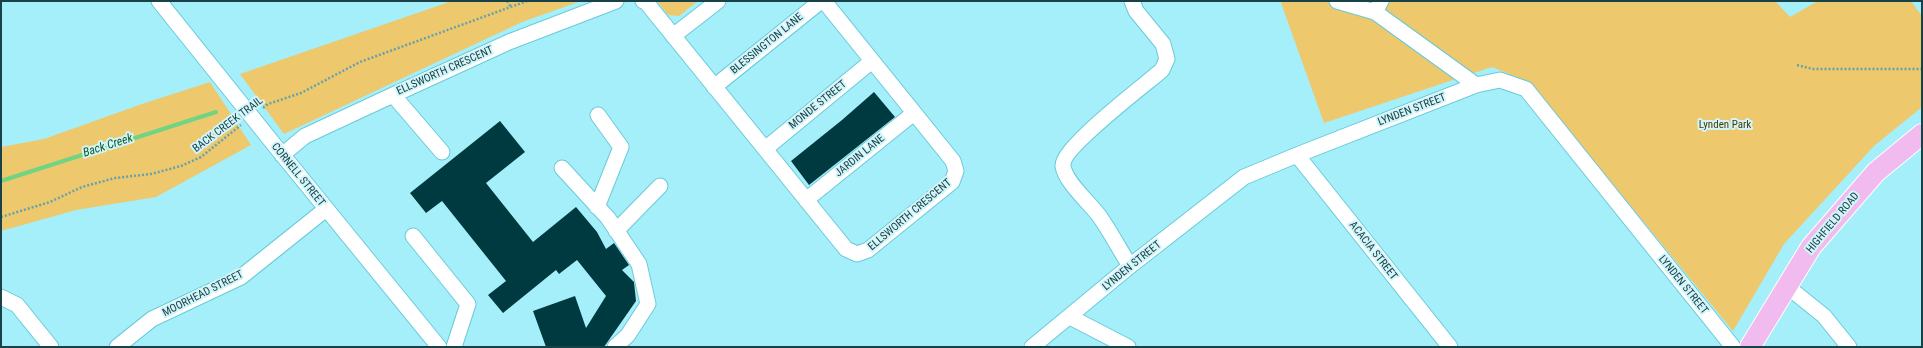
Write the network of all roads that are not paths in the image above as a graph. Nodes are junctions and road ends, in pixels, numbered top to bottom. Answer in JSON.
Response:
{"nodes":[{"id":1,"x":159,"y":1,"type":"edge"},
{"id":2,"x":616,"y":1,"type":"edge"},
{"id":3,"x":643,"y":1,"type":"edge"},
{"id":4,"x":718,"y":1,"type":"edge"},
{"id":5,"x":821,"y":1,"type":"edge"},
{"id":6,"x":824,"y":1,"type":"edge"},
{"id":7,"x":1132,"y":1,"type":"edge"},
{"id":8,"x":1337,"y":1,"type":"edge"},
{"id":9,"x":1378,"y":6,"type":"edge"},
{"id":10,"x":673,"y":36,"type":"junction"},
{"id":11,"x":872,"y":61,"type":"junction"},
{"id":12,"x":1476,"y":85,"type":"junction"},
{"id":13,"x":714,"y":87,"type":"junction"},
{"id":14,"x":393,"y":95,"type":"junction"},
{"id":15,"x":914,"y":113,"type":"junction"},
{"id":16,"x":598,"y":115,"type":"dead end"},
{"id":17,"x":1922,"y":134,"type":"edge"},
{"id":18,"x":765,"y":149,"type":"junction"},
{"id":19,"x":442,"y":152,"type":"dead end"},
{"id":20,"x":282,"y":155,"type":"junction"},
{"id":21,"x":1297,"y":155,"type":"junction"},
{"id":22,"x":562,"y":168,"type":"dead end"},
{"id":23,"x":660,"y":186,"type":"dead end"},
{"id":24,"x":806,"y":200,"type":"junction"},
{"id":25,"x":598,"y":207,"type":"junction"},
{"id":26,"x":326,"y":209,"type":"junction"},
{"id":27,"x":616,"y":231,"type":"junction"},
{"id":28,"x":413,"y":236,"type":"dead end"},
{"id":29,"x":1130,"y":266,"type":"junction"},
{"id":30,"x":1788,"y":287,"type":"junction"},
{"id":31,"x":1,"y":297,"type":"edge"},
{"id":32,"x":1070,"y":317,"type":"junction"},
{"id":33,"x":51,"y":347,"type":"edge"},
{"id":34,"x":117,"y":347,"type":"edge"},
{"id":35,"x":439,"y":347,"type":"edge"},
{"id":36,"x":454,"y":347,"type":"edge"},
{"id":37,"x":615,"y":347,"type":"edge"},
{"id":38,"x":1032,"y":347,"type":"edge"},
{"id":39,"x":1128,"y":347,"type":"edge"},
{"id":40,"x":1450,"y":347,"type":"edge"},
{"id":41,"x":1733,"y":347,"type":"edge"},
{"id":42,"x":1750,"y":347,"type":"edge"},
{"id":43,"x":1849,"y":347,"type":"edge"}],
"edges":[{"from":1,"to":20,"type":"street","name":"CORNELL STREET"},
{"from":2,"to":14,"type":"street","name":"ELLSWORTH CRESCENT"},
{"from":3,"to":10,"type":"street","name":"ELLSWORTH CRESCENT"},
{"from":4,"to":10,"type":"street"},
{"from":5,"to":13,"type":"street","name":"BLESSINGTON LANE"},
{"from":6,"to":11,"type":"street","name":"ELLSWORTH CRESCENT"},
{"from":7,"to":29,"type":"street"},
{"from":8,"to":9,"type":"street"},
{"from":9,"to":12,"type":"street"},
{"from":10,"to":13,"type":"street","name":"ELLSWORTH CRESCENT"},
{"from":11,"to":15,"type":"street","name":"ELLSWORTH CRESCENT"},
{"from":11,"to":18,"type":"street","name":"MONDE STREET"},
{"from":12,"to":21,"type":"street","name":"LYNDEN STREET"},
{"from":12,"to":41,"type":"street","name":"LYNDEN STREET"},
{"from":13,"to":18,"type":"street","name":"ELLSWORTH CRESCENT"},
{"from":14,"to":19,"type":"street"},
{"from":14,"to":20,"type":"street","name":"ELLSWORTH CRESCENT"},
{"from":15,"to":24,"type":"street","name":"JARDIN LANE"},
{"from":15,"to":24,"type":"street","name":"ELLSWORTH CRESCENT"},
{"from":16,"to":25,"type":"street"},
{"from":17,"to":30,"type":"main road","name":"HIGHFIELD ROAD"},
{"from":18,"to":24,"type":"street","name":"ELLSWORTH CRESCENT"},
{"from":20,"to":26,"type":"street","name":"CORNELL STREET"},
{"from":21,"to":29,"type":"street","name":"LYNDEN STREET"},
{"from":21,"to":40,"type":"street","name":"ACACIA STREET"},
{"from":22,"to":25,"type":"street"},
{"from":23,"to":27,"type":"street"},
{"from":25,"to":27,"type":"street"},
{"from":26,"to":34,"type":"street","name":"MOORHEAD STREET"},
{"from":26,"to":35,"type":"street","name":"CORNELL STREET"},
{"from":27,"to":37,"type":"street"},
{"from":28,"to":36,"type":"street"},
{"from":29,"to":32,"type":"street","name":"LYNDEN STREET"},
{"from":30,"to":42,"type":"main road","name":"HIGHFIELD ROAD"},
{"from":30,"to":43,"type":"street"},
{"from":31,"to":33,"type":"street"},
{"from":32,"to":38,"type":"street","name":"LYNDEN STREET"},
{"from":32,"to":39,"type":"street"}]}
